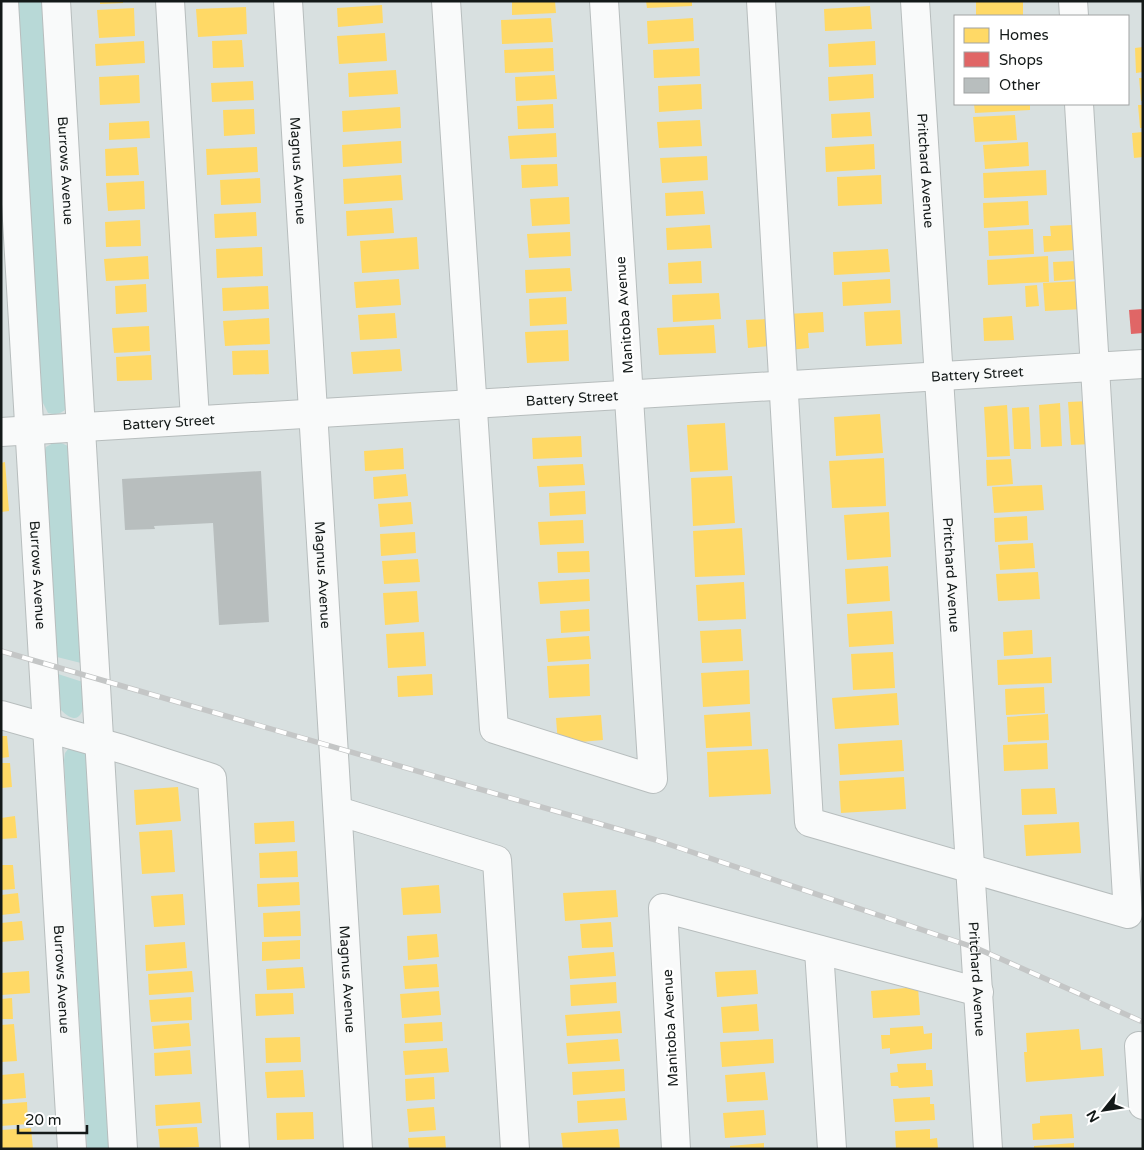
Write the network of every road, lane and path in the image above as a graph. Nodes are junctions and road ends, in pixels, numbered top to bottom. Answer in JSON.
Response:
{"nodes":[{"id":1,"x":4,"y":1,"type":"edge"},
{"id":2,"x":56,"y":1,"type":"edge"},
{"id":3,"x":170,"y":1,"type":"edge"},
{"id":4,"x":288,"y":1,"type":"edge"},
{"id":5,"x":446,"y":1,"type":"edge"},
{"id":6,"x":604,"y":1,"type":"edge"},
{"id":7,"x":761,"y":1,"type":"edge"},
{"id":8,"x":915,"y":1,"type":"edge"},
{"id":9,"x":1073,"y":1,"type":"edge"},
{"id":10,"x":1074,"y":15,"type":"edge"},
{"id":11,"x":1080,"y":105,"type":"edge"},
{"id":12,"x":1143,"y":364,"type":"edge"},
{"id":13,"x":1096,"y":367,"type":"junction"},
{"id":14,"x":937,"y":377,"type":"junction"},
{"id":15,"x":785,"y":385,"type":"junction"},
{"id":16,"x":629,"y":394,"type":"junction"},
{"id":17,"x":472,"y":405,"type":"junction"},
{"id":18,"x":314,"y":414,"type":"junction"},
{"id":19,"x":195,"y":419,"type":"junction"},
{"id":20,"x":79,"y":426,"type":"junction"},
{"id":21,"x":28,"y":430,"type":"junction"},
{"id":22,"x":1,"y":432,"type":"edge"},
{"id":23,"x":1,"y":715,"type":"edge"},
{"id":24,"x":48,"y":728,"type":"junction"},
{"id":25,"x":99,"y":743,"type":"junction"},
{"id":26,"x":338,"y":811,"type":"junction"},
{"id":27,"x":971,"y":869,"type":"junction"},
{"id":28,"x":819,"y":950,"type":"junction"},
{"id":29,"x":980,"y":992,"type":"junction"},
{"id":30,"x":1139,"y":1046,"type":"dead end"},
{"id":31,"x":1143,"y":1105,"type":"edge"},
{"id":32,"x":72,"y":1149,"type":"edge"},
{"id":33,"x":123,"y":1149,"type":"edge"},
{"id":34,"x":235,"y":1149,"type":"edge"},
{"id":35,"x":358,"y":1149,"type":"edge"},
{"id":36,"x":516,"y":1149,"type":"edge"},
{"id":37,"x":676,"y":1149,"type":"edge"},
{"id":38,"x":832,"y":1149,"type":"edge"},
{"id":39,"x":988,"y":1149,"type":"edge"}],
"edges":[{"from":1,"to":21,"type":"street","name":"Burrows Avenue"},
{"from":2,"to":20,"type":"street","name":"Burrows Avenue"},
{"from":3,"to":19,"type":"street"},
{"from":4,"to":18,"type":"street","name":"Magnus Avenue"},
{"from":5,"to":17,"type":"street"},
{"from":6,"to":16,"type":"street","name":"Manitoba Avenue"},
{"from":7,"to":15,"type":"street"},
{"from":8,"to":14,"type":"street","name":"Pritchard Avenue"},
{"from":9,"to":10,"type":"street"},
{"from":11,"to":13,"type":"street"},
{"from":12,"to":13,"type":"street","name":"Battery Street"},
{"from":13,"to":14,"type":"street","name":"Battery Street"},
{"from":13,"to":27,"type":"street"},
{"from":14,"to":15,"type":"street","name":"Battery Street"},
{"from":14,"to":27,"type":"street","name":"Pritchard Avenue"},
{"from":15,"to":16,"type":"street","name":"Battery Street"},
{"from":15,"to":27,"type":"street"},
{"from":16,"to":17,"type":"street","name":"Battery Street"},
{"from":16,"to":17,"type":"street","name":"Manitoba Avenue"},
{"from":17,"to":18,"type":"street","name":"Battery Street"},
{"from":18,"to":19,"type":"street","name":"Battery Street"},
{"from":18,"to":26,"type":"street","name":"Magnus Avenue"},
{"from":19,"to":20,"type":"street","name":"Battery Street"},
{"from":20,"to":21,"type":"street","name":"Battery Street"},
{"from":20,"to":25,"type":"street","name":"Burrows Avenue"},
{"from":21,"to":22,"type":"street","name":"Battery Street"},
{"from":21,"to":24,"type":"street","name":"Burrows Avenue"},
{"from":23,"to":24,"type":"street"},
{"from":24,"to":25,"type":"street"},
{"from":24,"to":32,"type":"street","name":"Burrows Avenue"},
{"from":25,"to":33,"type":"street","name":"Burrows Avenue"},
{"from":25,"to":34,"type":"street"},
{"from":26,"to":35,"type":"street","name":"Magnus Avenue"},
{"from":26,"to":36,"type":"street"},
{"from":27,"to":29,"type":"street","name":"Pritchard Avenue"},
{"from":28,"to":29,"type":"street"},
{"from":28,"to":37,"type":"street","name":"Manitoba Avenue"},
{"from":28,"to":38,"type":"street"},
{"from":29,"to":39,"type":"street","name":"Pritchard Avenue"},
{"from":30,"to":31,"type":"street"}]}
